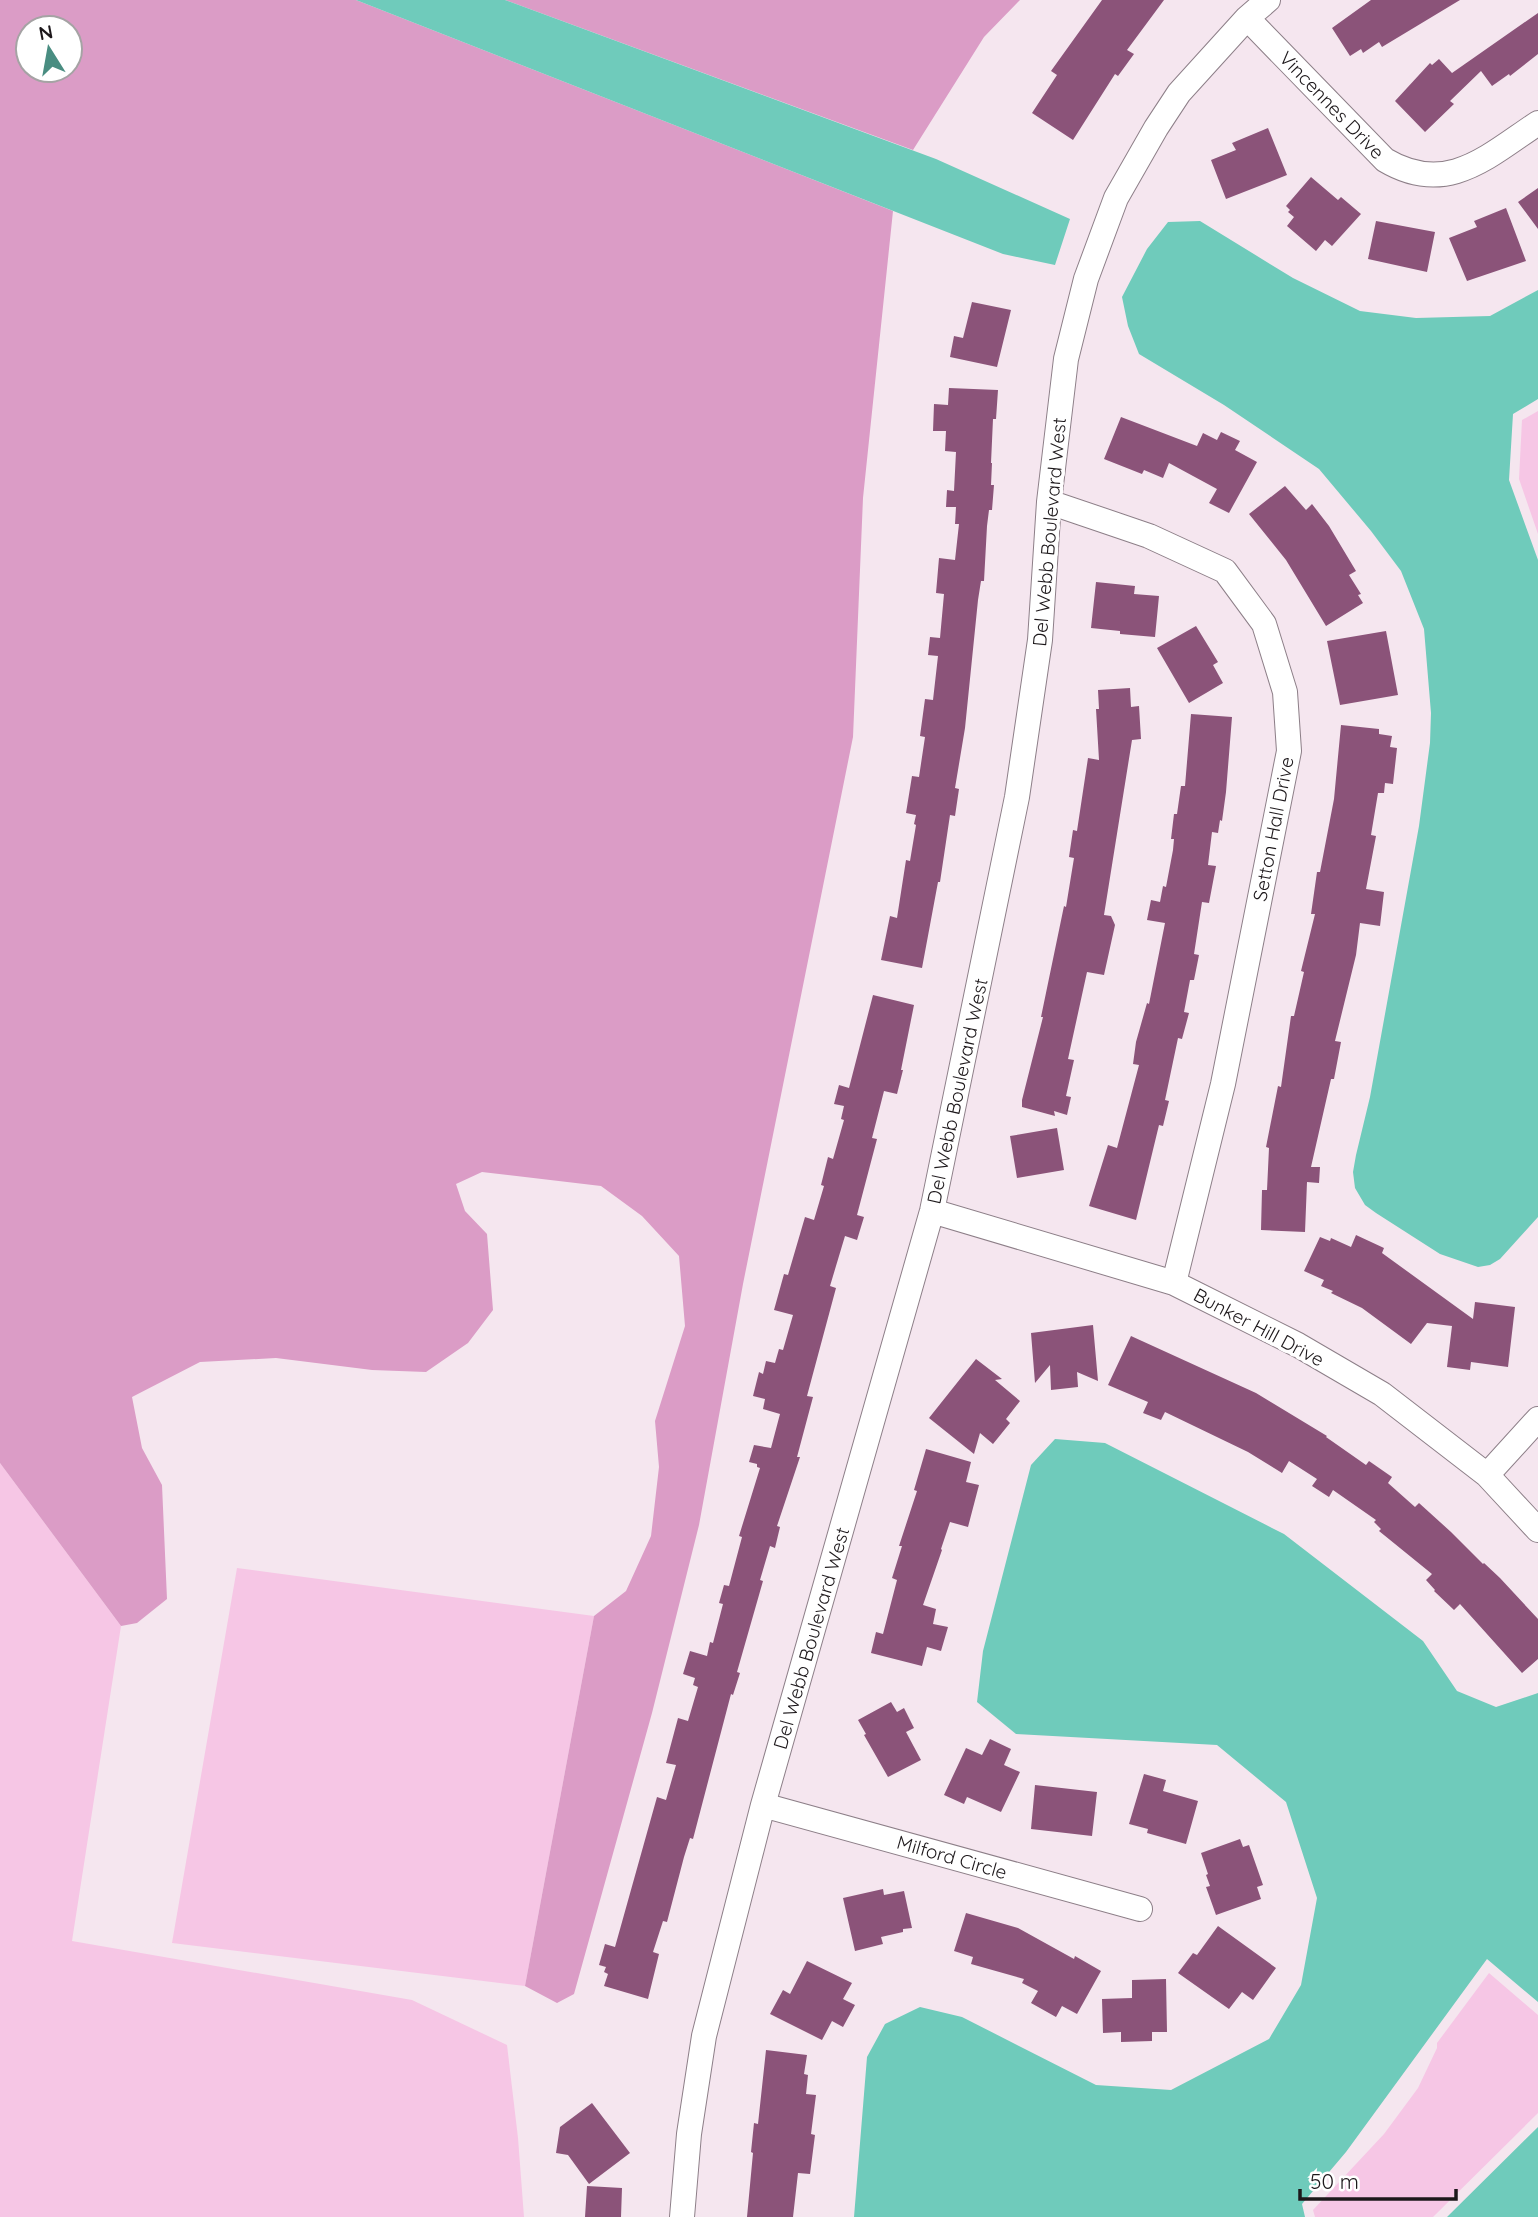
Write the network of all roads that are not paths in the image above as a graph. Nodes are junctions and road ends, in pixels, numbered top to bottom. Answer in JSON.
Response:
{"nodes":[{"id":1,"x":1268,"y":0,"type":"edge"},
{"id":2,"x":1247,"y":18,"type":"junction"},
{"id":3,"x":1538,"y":123,"type":"edge"},
{"id":4,"x":1049,"y":502,"type":"junction"},
{"id":5,"x":932,"y":1211,"type":"junction"},
{"id":6,"x":1174,"y":1283,"type":"junction"},
{"id":7,"x":1538,"y":1419,"type":"edge"},
{"id":8,"x":1487,"y":1475,"type":"junction"},
{"id":9,"x":1538,"y":1530,"type":"edge"},
{"id":10,"x":763,"y":1805,"type":"junction"},
{"id":11,"x":1140,"y":1909,"type":"dead end"},
{"id":12,"x":682,"y":2217,"type":"edge"}],
"edges":[{"from":1,"to":2,"type":"street","name":"Del Webb Boulevard West"},
{"from":2,"to":3,"type":"street","name":"Vincennes Drive"},
{"from":2,"to":4,"type":"street","name":"Del Webb Boulevard West"},
{"from":4,"to":5,"type":"street","name":"Del Webb Boulevard West"},
{"from":4,"to":6,"type":"street","name":"Setton Hall Drive"},
{"from":5,"to":6,"type":"street","name":"Bunker Hill Drive"},
{"from":5,"to":10,"type":"street","name":"Del Webb Boulevard West"},
{"from":6,"to":8,"type":"street","name":"Bunker Hill Drive"},
{"from":7,"to":8,"type":"street"},
{"from":8,"to":9,"type":"street","name":"Bunker Hill Drive"},
{"from":10,"to":11,"type":"street","name":"Milford Circle"},
{"from":10,"to":12,"type":"street","name":"Del Webb Boulevard West"}]}
